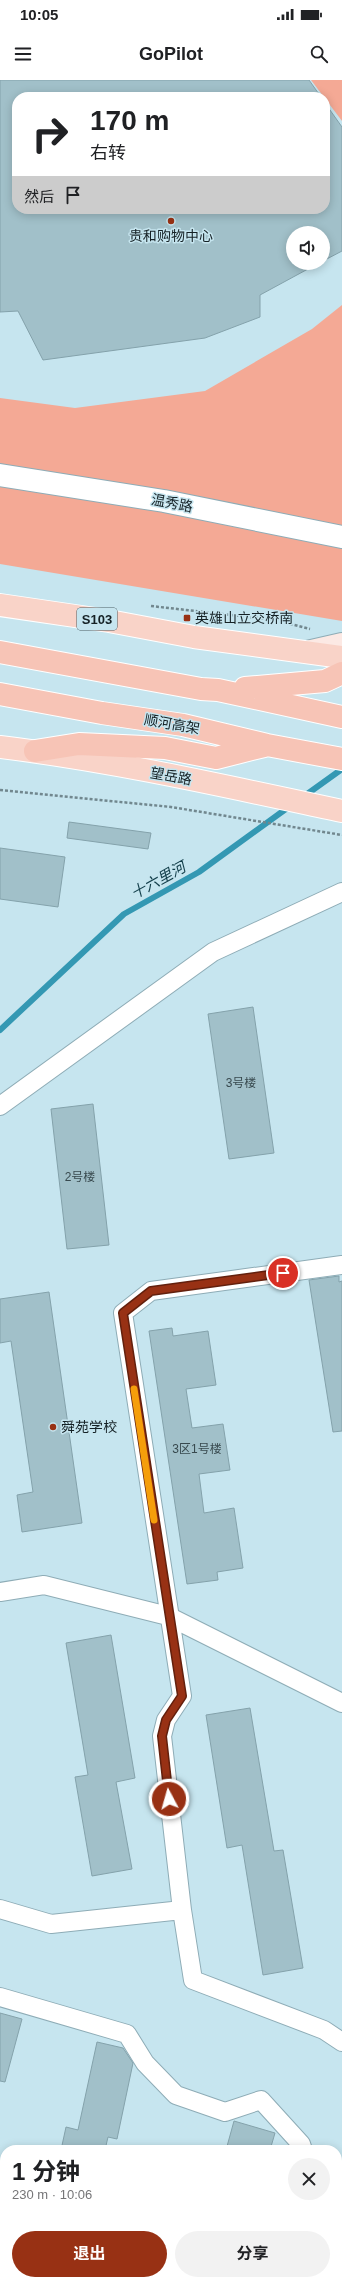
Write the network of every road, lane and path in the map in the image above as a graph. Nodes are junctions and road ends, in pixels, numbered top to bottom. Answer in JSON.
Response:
{"nodes":[{"id":1,"x":0,"y":475,"type":"edge"},
{"id":2,"x":342,"y":537,"type":"edge"},
{"id":3,"x":0,"y":605,"type":"edge"},
{"id":4,"x":149,"y":606,"type":"dead end"},
{"id":5,"x":312,"y":629,"type":"dead end"},
{"id":6,"x":342,"y":644,"type":"edge"},
{"id":7,"x":0,"y":652,"type":"edge"},
{"id":8,"x":307,"y":652,"type":"junction"},
{"id":9,"x":342,"y":657,"type":"edge"},
{"id":10,"x":342,"y":673,"type":"edge"},
{"id":11,"x":210,"y":689,"type":"junction"},
{"id":12,"x":0,"y":694,"type":"edge"},
{"id":13,"x":60,"y":706,"type":"junction"},
{"id":14,"x":0,"y":709,"type":"edge"},
{"id":15,"x":342,"y":716,"type":"edge"},
{"id":16,"x":275,"y":746,"type":"junction"},
{"id":17,"x":0,"y":747,"type":"edge"},
{"id":18,"x":35,"y":752,"type":"junction"},
{"id":19,"x":342,"y":759,"type":"edge"},
{"id":20,"x":0,"y":790,"type":"edge"},
{"id":21,"x":342,"y":811,"type":"edge"},
{"id":22,"x":342,"y":836,"type":"edge"},
{"id":23,"x":342,"y":892,"type":"edge"},
{"id":24,"x":0,"y":1106,"type":"edge"},
{"id":25,"x":342,"y":1265,"type":"edge"},
{"id":26,"x":0,"y":1592,"type":"edge"},
{"id":27,"x":168,"y":1616,"type":"junction"},
{"id":28,"x":342,"y":1703,"type":"edge"},
{"id":29,"x":0,"y":1909,"type":"edge"},
{"id":30,"x":182,"y":1910,"type":"junction"},
{"id":31,"x":0,"y":1997,"type":"edge"},
{"id":32,"x":342,"y":2042,"type":"edge"},
{"id":33,"x":301,"y":2145,"type":"edge"}],
"edges":[{"from":1,"to":2,"type":"street","name":"温秀路"},
{"from":3,"to":8,"type":"main road","number":"S103"},
{"from":4,"to":5,"type":"path"},
{"from":6,"to":8,"type":"main road"},
{"from":7,"to":11,"type":"highway"},
{"from":8,"to":9,"type":"main road","number":"S103"},
{"from":10,"to":11,"type":"highway"},
{"from":11,"to":15,"type":"highway"},
{"from":12,"to":13,"type":"highway","name":"顺河高架"},
{"from":13,"to":14,"type":"highway"},
{"from":13,"to":16,"type":"highway","name":"顺河高架"},
{"from":16,"to":18,"type":"highway"},
{"from":16,"to":19,"type":"highway","name":"顺河高架"},
{"from":17,"to":18,"type":"main road","name":"望岳路"},
{"from":18,"to":21,"type":"main road","name":"望岳路"},
{"from":20,"to":22,"type":"path"},
{"from":23,"to":24,"type":"street"},
{"from":25,"to":27,"type":"street"},
{"from":26,"to":27,"type":"street"},
{"from":27,"to":28,"type":"street"},
{"from":27,"to":30,"type":"street"},
{"from":29,"to":30,"type":"street"},
{"from":30,"to":32,"type":"street"},
{"from":31,"to":33,"type":"street"}]}
